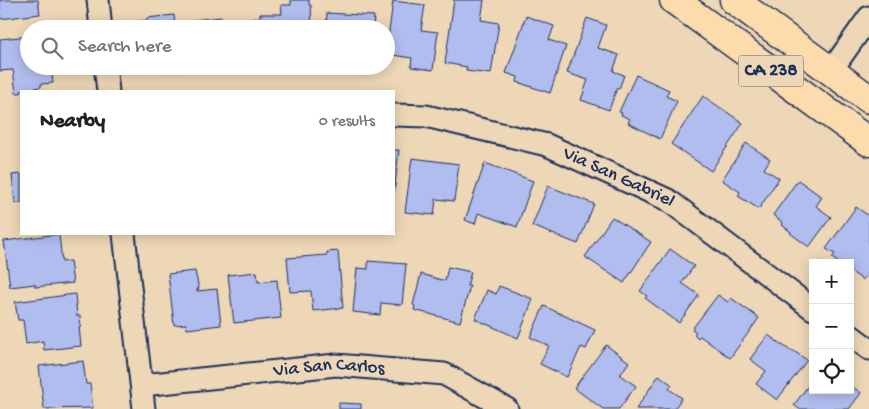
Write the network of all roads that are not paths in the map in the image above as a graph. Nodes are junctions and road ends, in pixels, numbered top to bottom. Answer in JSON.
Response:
{"nodes":[{"id":1,"x":98,"y":0,"type":"edge"},
{"id":2,"x":674,"y":0,"type":"edge"},
{"id":3,"x":734,"y":0,"type":"edge"},
{"id":4,"x":869,"y":17,"type":"edge"},
{"id":5,"x":100,"y":20,"type":"edge"},
{"id":6,"x":831,"y":71,"type":"junction"},
{"id":7,"x":106,"y":75,"type":"edge"},
{"id":8,"x":108,"y":90,"type":"edge"},
{"id":9,"x":869,"y":100,"type":"edge"},
{"id":10,"x":395,"y":115,"type":"edge"},
{"id":11,"x":869,"y":142,"type":"edge"},
{"id":12,"x":124,"y":235,"type":"edge"},
{"id":13,"x":809,"y":306,"type":"edge"},
{"id":14,"x":854,"y":338,"type":"edge"},
{"id":15,"x":869,"y":349,"type":"edge"},
{"id":16,"x":142,"y":386,"type":"junction"},
{"id":17,"x":144,"y":409,"type":"edge"},
{"id":18,"x":507,"y":409,"type":"edge"}],
"edges":[{"from":1,"to":5,"type":"street"},
{"from":2,"to":11,"type":"main road","number":"CA 238"},
{"from":3,"to":6,"type":"main road","number":"CA 238"},
{"from":4,"to":6,"type":"street"},
{"from":6,"to":9,"type":"main road","number":"CA 238"},
{"from":7,"to":8,"type":"street"},
{"from":10,"to":13,"type":"street","name":"Via San Gabriel"},
{"from":12,"to":16,"type":"street"},
{"from":14,"to":15,"type":"street"},
{"from":16,"to":17,"type":"street"},
{"from":16,"to":18,"type":"street","name":"Via San Carlos"}]}
